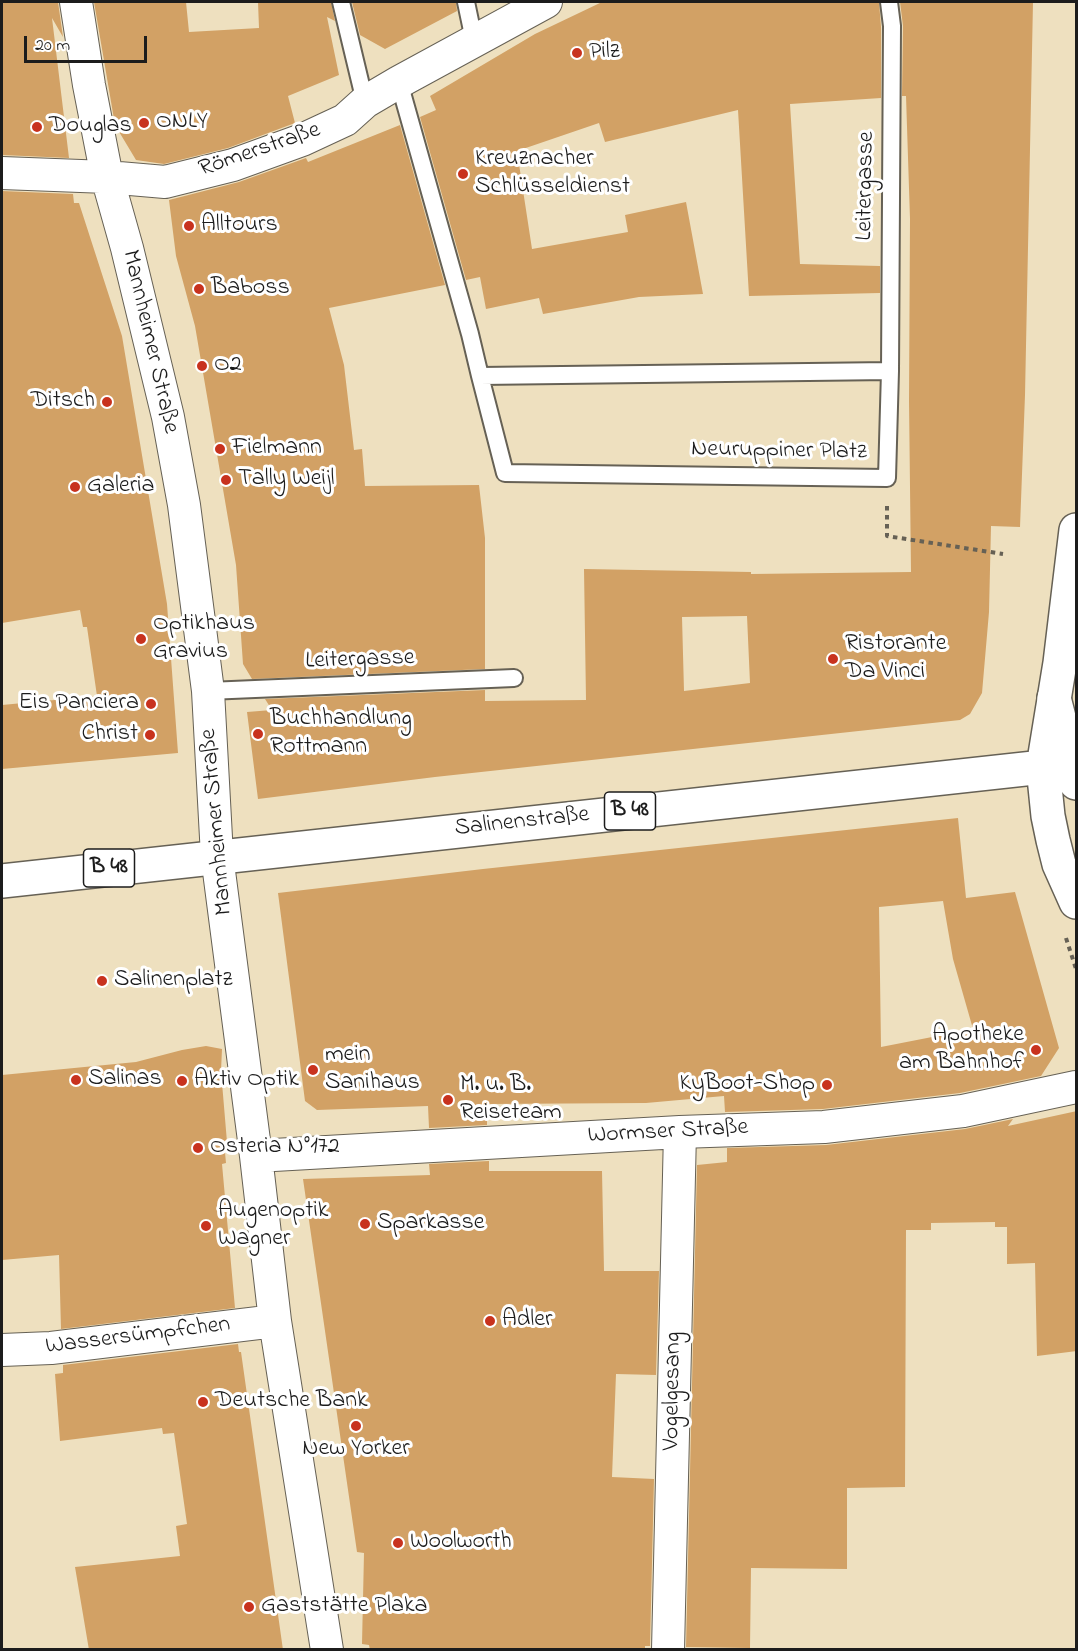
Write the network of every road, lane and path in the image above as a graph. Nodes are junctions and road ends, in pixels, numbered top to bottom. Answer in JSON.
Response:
{"nodes":[{"id":1,"x":76,"y":2,"type":"edge"},
{"id":2,"x":341,"y":2,"type":"edge"},
{"id":3,"x":466,"y":2,"type":"edge"},
{"id":4,"x":546,"y":2,"type":"edge"},
{"id":5,"x":889,"y":2,"type":"edge"},
{"id":6,"x":474,"y":40,"type":"junction"},
{"id":7,"x":399,"y":82,"type":"junction"},
{"id":8,"x":365,"y":102,"type":"junction"},
{"id":9,"x":2,"y":173,"type":"edge"},
{"id":10,"x":107,"y":177,"type":"junction"},
{"id":11,"x":890,"y":372,"type":"junction"},
{"id":12,"x":480,"y":376,"type":"junction"},
{"id":13,"x":887,"y":478,"type":"junction"},
{"id":14,"x":1077,"y":530,"type":"edge"},
{"id":15,"x":1003,"y":554,"type":"dead end"},
{"id":16,"x":514,"y":678,"type":"dead end"},
{"id":17,"x":208,"y":691,"type":"junction"},
{"id":18,"x":1054,"y":698,"type":"junction"},
{"id":19,"x":1043,"y":767,"type":"junction"},
{"id":20,"x":1077,"y":783,"type":"edge"},
{"id":21,"x":1077,"y":805,"type":"edge"},
{"id":22,"x":217,"y":856,"type":"junction"},
{"id":23,"x":2,"y":881,"type":"edge"},
{"id":24,"x":1077,"y":902,"type":"edge"},
{"id":25,"x":1077,"y":1087,"type":"edge"},
{"id":26,"x":680,"y":1132,"type":"junction"},
{"id":27,"x":256,"y":1156,"type":"junction"},
{"id":28,"x":275,"y":1321,"type":"junction"},
{"id":29,"x":2,"y":1350,"type":"edge"},
{"id":30,"x":327,"y":1650,"type":"edge"},
{"id":31,"x":668,"y":1650,"type":"edge"}],
"edges":[{"from":1,"to":10,"type":"street","name":"Mannheimer Straße"},
{"from":2,"to":8,"type":"lane"},
{"from":3,"to":6,"type":"lane"},
{"from":4,"to":6,"type":"street","name":"Römerstraße"},
{"from":5,"to":11,"type":"lane","name":"Leitergasse"},
{"from":6,"to":7,"type":"street","name":"Römerstraße"},
{"from":7,"to":8,"type":"street","name":"Römerstraße"},
{"from":7,"to":12,"type":"lane"},
{"from":8,"to":10,"type":"street","name":"Römerstraße"},
{"from":9,"to":10,"type":"street","name":"Römerstraße"},
{"from":10,"to":17,"type":"street","name":"Mannheimer Straße"},
{"from":11,"to":12,"type":"lane"},
{"from":11,"to":13,"type":"lane","name":"Neuruppiner Platz"},
{"from":12,"to":13,"type":"lane","name":"Neuruppiner Platz"},
{"from":13,"to":15,"type":"path"},
{"from":14,"to":18,"type":"main road"},
{"from":16,"to":17,"type":"lane","name":"Leitergasse"},
{"from":17,"to":22,"type":"street","name":"Mannheimer Straße"},
{"from":18,"to":19,"type":"main road"},
{"from":18,"to":20,"type":"main road"},
{"from":19,"to":21,"type":"main road"},
{"from":19,"to":22,"type":"main road","name":"Salinenstraße","number":"B 48"},
{"from":19,"to":24,"type":"main road"},
{"from":22,"to":23,"type":"main road","name":"Salinenstraße","number":"B 48"},
{"from":22,"to":27,"type":"street","name":"Mannheimer Straße"},
{"from":25,"to":26,"type":"street","name":"Wormser Straße"},
{"from":26,"to":27,"type":"street","name":"Wormser Straße"},
{"from":26,"to":31,"type":"street","name":"Vogelgesang"},
{"from":27,"to":28,"type":"street","name":"Mannheimer Straße"},
{"from":28,"to":29,"type":"street","name":"Wassersümpfchen"},
{"from":28,"to":30,"type":"street","name":"Mannheimer Straße"}]}
